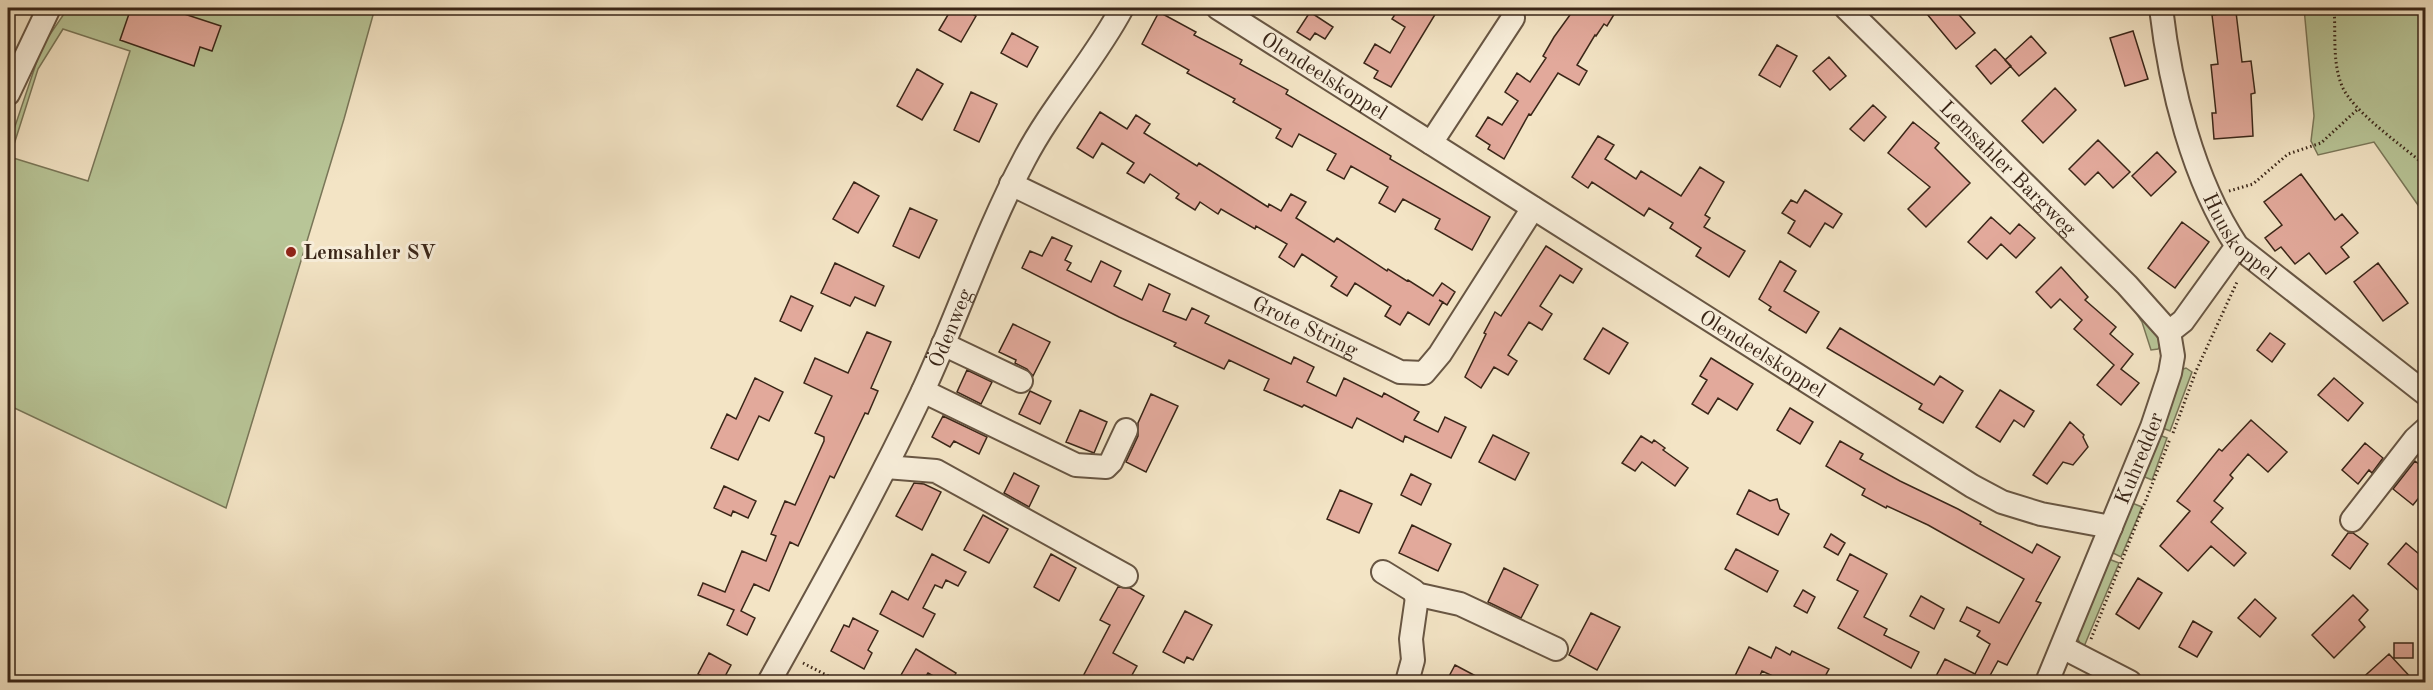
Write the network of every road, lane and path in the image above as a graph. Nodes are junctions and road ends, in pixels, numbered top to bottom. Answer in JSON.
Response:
{"nodes":[{"id":1,"x":49,"y":8,"type":"edge"},
{"id":2,"x":1122,"y":8,"type":"edge"},
{"id":3,"x":1218,"y":8,"type":"edge"},
{"id":4,"x":1846,"y":8,"type":"edge"},
{"id":5,"x":2161,"y":8,"type":"edge"},
{"id":6,"x":2334,"y":8,"type":"edge"},
{"id":7,"x":1513,"y":18,"type":"dead end"},
{"id":8,"x":8,"y":94,"type":"edge"},
{"id":9,"x":2359,"y":108,"type":"junction"},
{"id":10,"x":1431,"y":142,"type":"junction"},
{"id":11,"x":2426,"y":166,"type":"edge"},
{"id":12,"x":1011,"y":184,"type":"junction"},
{"id":13,"x":2210,"y":197,"type":"junction"},
{"id":14,"x":1533,"y":207,"type":"junction"},
{"id":15,"x":2243,"y":251,"type":"junction"},
{"id":16,"x":2169,"y":332,"type":"junction"},
{"id":17,"x":943,"y":344,"type":"junction"},
{"id":18,"x":1021,"y":381,"type":"dead end"},
{"id":19,"x":922,"y":391,"type":"junction"},
{"id":20,"x":2426,"y":394,"type":"edge"},
{"id":21,"x":2426,"y":429,"type":"edge"},
{"id":22,"x":1126,"y":430,"type":"dead end"},
{"id":23,"x":886,"y":466,"type":"junction"},
{"id":24,"x":2352,"y":520,"type":"dead end"},
{"id":25,"x":2112,"y":527,"type":"junction"},
{"id":26,"x":1383,"y":572,"type":"dead end"},
{"id":27,"x":1126,"y":576,"type":"dead end"},
{"id":28,"x":1415,"y":594,"type":"junction"},
{"id":29,"x":2062,"y":647,"type":"junction"},
{"id":30,"x":1556,"y":649,"type":"dead end"},
{"id":31,"x":785,"y":654,"type":"junction"},
{"id":32,"x":2084,"y":658,"type":"junction"},
{"id":33,"x":770,"y":682,"type":"edge"},
{"id":34,"x":840,"y":682,"type":"edge"},
{"id":35,"x":1407,"y":682,"type":"edge"},
{"id":36,"x":2047,"y":682,"type":"edge"},
{"id":37,"x":2130,"y":682,"type":"edge"}],
"edges":[{"from":1,"to":8,"type":"street"},
{"from":2,"to":12,"type":"street","name":"Ödenweg"},
{"from":3,"to":10,"type":"street","name":"Olendeelskoppel"},
{"from":4,"to":16,"type":"street","name":"Lemsahler Bargweg"},
{"from":5,"to":13,"type":"street","name":"Huuskoppel"},
{"from":6,"to":9,"type":"path"},
{"from":7,"to":10,"type":"street"},
{"from":9,"to":11,"type":"path"},
{"from":9,"to":13,"type":"path"},
{"from":10,"to":14,"type":"street","name":"Olendeelskoppel"},
{"from":12,"to":14,"type":"street","name":"Grote String"},
{"from":12,"to":17,"type":"street","name":"Ödenweg"},
{"from":13,"to":15,"type":"street","name":"Huuskoppel"},
{"from":14,"to":25,"type":"street","name":"Olendeelskoppel"},
{"from":15,"to":16,"type":"street"},
{"from":15,"to":20,"type":"street","name":"Huuskoppel"},
{"from":15,"to":32,"type":"path"},
{"from":16,"to":25,"type":"street","name":"Kuhredder"},
{"from":17,"to":18,"type":"street"},
{"from":17,"to":19,"type":"street","name":"Ödenweg"},
{"from":19,"to":22,"type":"street"},
{"from":19,"to":23,"type":"street","name":"Ödenweg"},
{"from":21,"to":24,"type":"street"},
{"from":23,"to":27,"type":"street"},
{"from":23,"to":31,"type":"street","name":"Ödenweg"},
{"from":25,"to":29,"type":"street","name":"Kuhredder"},
{"from":26,"to":28,"type":"street"},
{"from":28,"to":30,"type":"street"},
{"from":28,"to":35,"type":"street"},
{"from":29,"to":32,"type":"street"},
{"from":29,"to":36,"type":"street","name":"Kuhredder"},
{"from":31,"to":33,"type":"street","name":"Ödenweg"},
{"from":31,"to":34,"type":"path"},
{"from":32,"to":37,"type":"street"}]}
